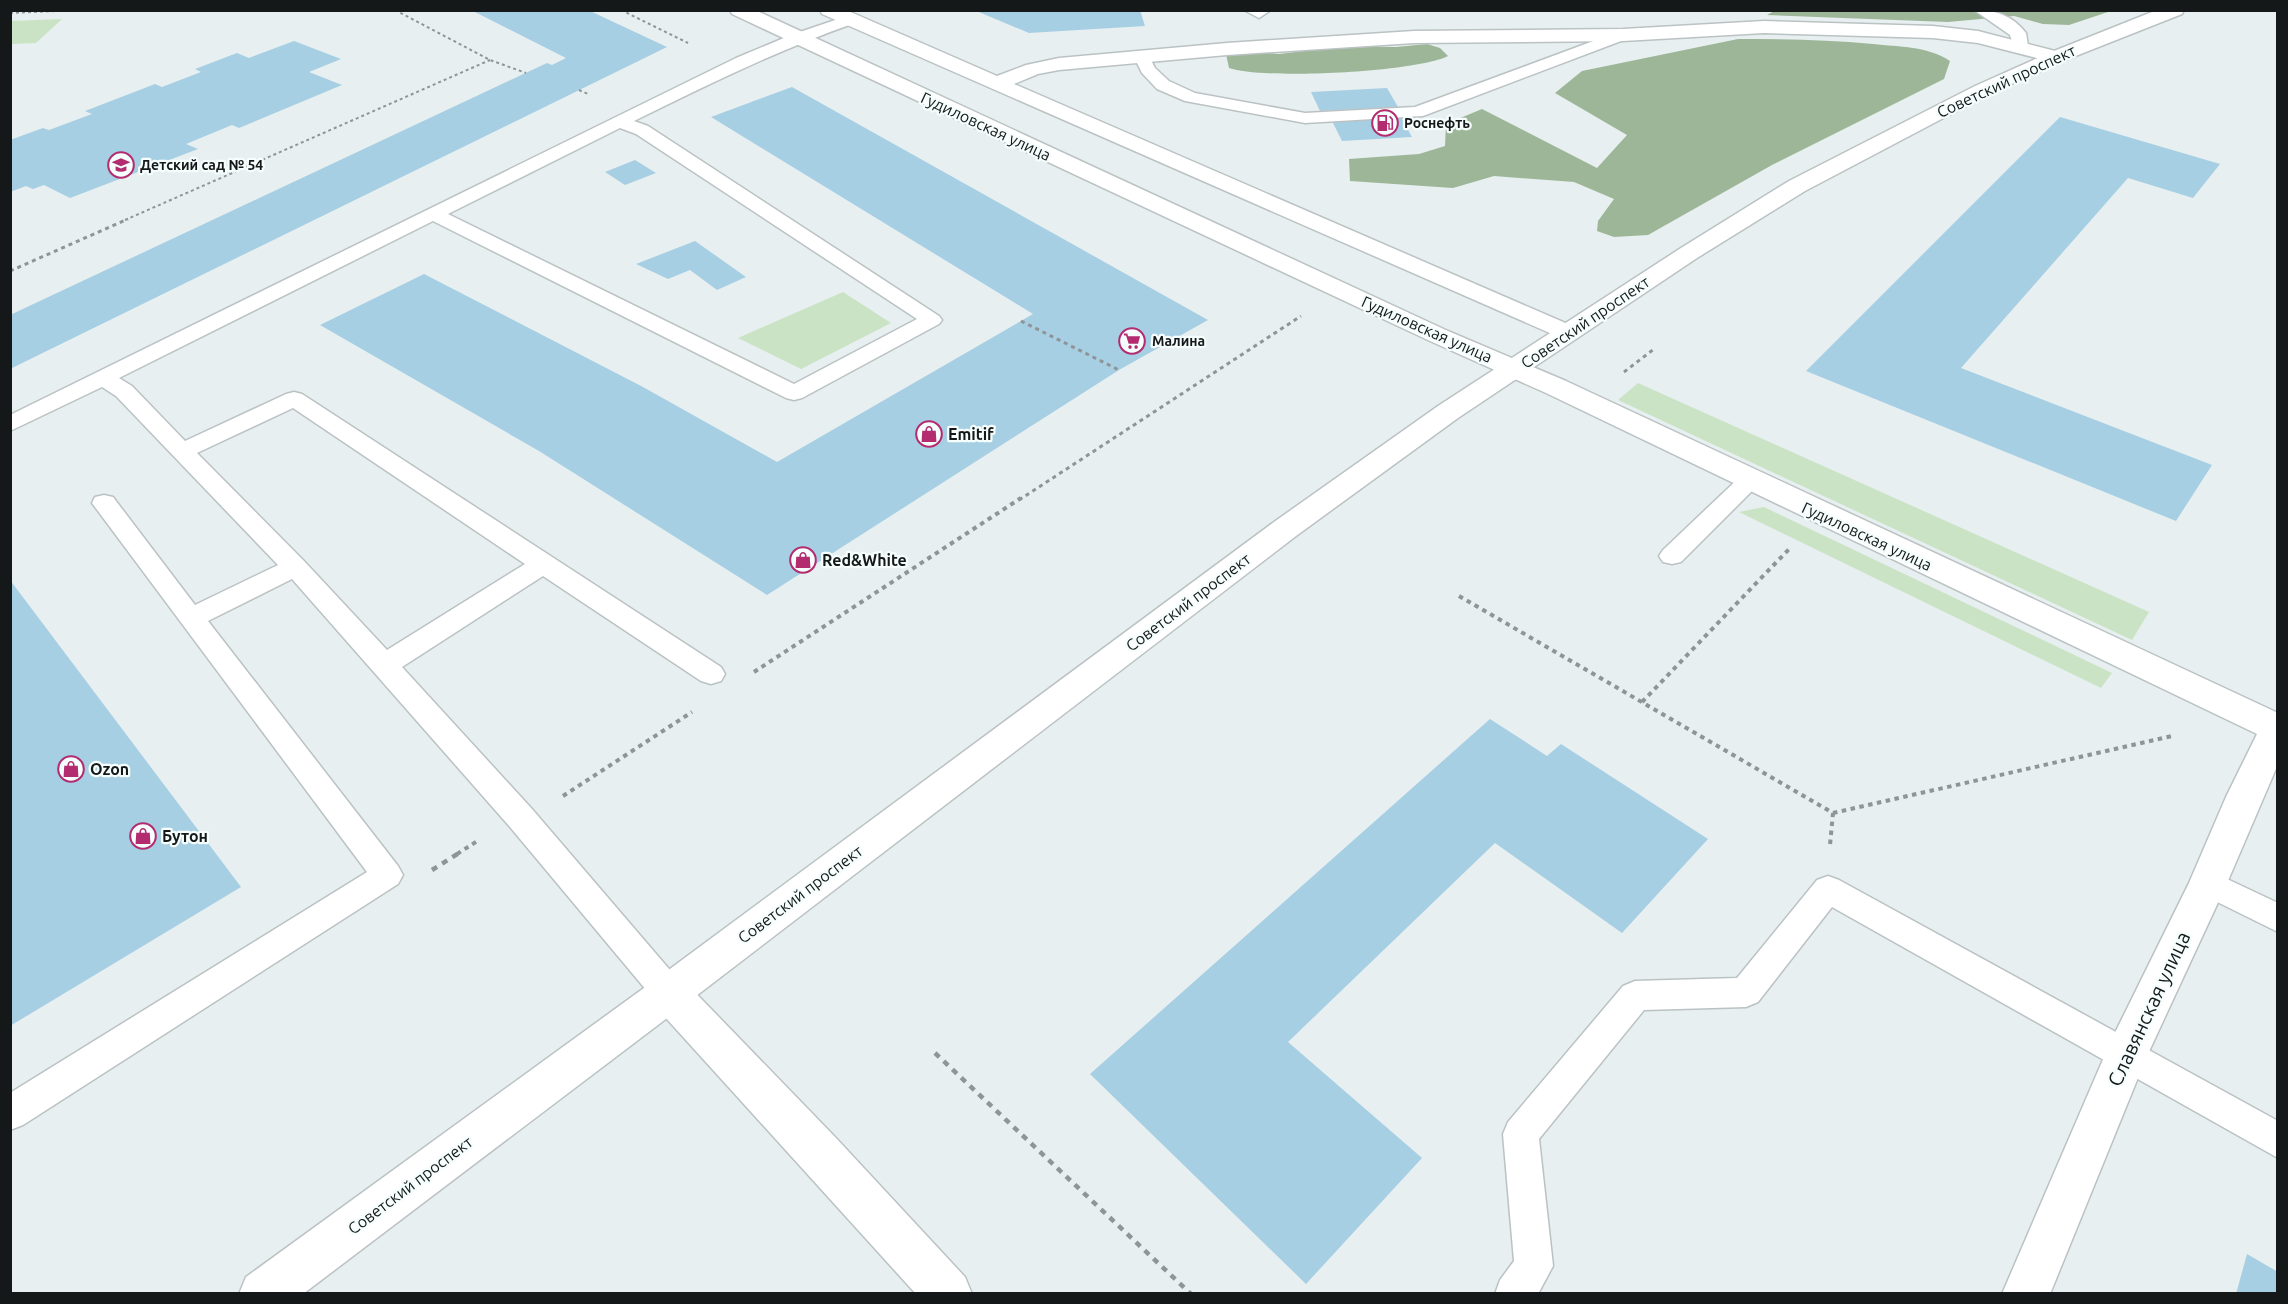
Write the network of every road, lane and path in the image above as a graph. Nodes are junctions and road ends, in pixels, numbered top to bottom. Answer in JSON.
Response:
{"nodes":[{"id":1,"x":78,"y":10,"type":"edge"},
{"id":2,"x":395,"y":10,"type":"edge"},
{"id":3,"x":739,"y":10,"type":"edge"},
{"id":4,"x":829,"y":10,"type":"edge"},
{"id":5,"x":1251,"y":10,"type":"edge"},
{"id":6,"x":1264,"y":10,"type":"edge"},
{"id":7,"x":1981,"y":10,"type":"edge"},
{"id":8,"x":2175,"y":10,"type":"edge"},
{"id":9,"x":10,"y":13,"type":"edge"},
{"id":10,"x":850,"y":20,"type":"junction"},
{"id":11,"x":1623,"y":35,"type":"junction"},
{"id":12,"x":797,"y":38,"type":"junction"},
{"id":13,"x":2020,"y":45,"type":"junction"},
{"id":14,"x":1142,"y":57,"type":"junction"},
{"id":15,"x":2056,"y":57,"type":"junction"},
{"id":16,"x":490,"y":60,"type":"junction"},
{"id":17,"x":526,"y":73,"type":"dead end"},
{"id":18,"x":998,"y":83,"type":"junction"},
{"id":19,"x":620,"y":122,"type":"junction"},
{"id":20,"x":434,"y":214,"type":"junction"},
{"id":21,"x":10,"y":271,"type":"edge"},
{"id":22,"x":1309,"y":311,"type":"dead end"},
{"id":23,"x":1021,"y":321,"type":"dead end"},
{"id":24,"x":1568,"y":333,"type":"junction"},
{"id":25,"x":1516,"y":369,"type":"junction"},
{"id":26,"x":1119,"y":370,"type":"dead end"},
{"id":27,"x":104,"y":378,"type":"junction"},
{"id":28,"x":10,"y":424,"type":"edge"},
{"id":29,"x":182,"y":451,"type":"junction"},
{"id":30,"x":1750,"y":480,"type":"junction"},
{"id":31,"x":104,"y":503,"type":"dead end"},
{"id":32,"x":1792,"y":546,"type":"dead end"},
{"id":33,"x":1672,"y":556,"type":"dead end"},
{"id":34,"x":543,"y":564,"type":"junction"},
{"id":35,"x":295,"y":567,"type":"junction"},
{"id":36,"x":1459,"y":596,"type":"dead end"},
{"id":37,"x":191,"y":618,"type":"junction"},
{"id":38,"x":384,"y":665,"type":"junction"},
{"id":39,"x":711,"y":674,"type":"dead end"},
{"id":40,"x":749,"y":675,"type":"dead end"},
{"id":41,"x":1642,"y":702,"type":"junction"},
{"id":42,"x":699,"y":708,"type":"dead end"},
{"id":43,"x":2277,"y":727,"type":"edge"},
{"id":44,"x":2172,"y":736,"type":"dead end"},
{"id":45,"x":1833,"y":813,"type":"junction"},
{"id":46,"x":521,"y":818,"type":"junction"},
{"id":47,"x":430,"y":871,"type":"dead end"},
{"id":48,"x":2208,"y":883,"type":"junction"},
{"id":49,"x":1828,"y":889,"type":"junction"},
{"id":50,"x":2277,"y":920,"type":"edge"},
{"id":51,"x":669,"y":993,"type":"junction"},
{"id":52,"x":935,"y":1053,"type":"dead end"},
{"id":53,"x":2126,"y":1055,"type":"junction"},
{"id":54,"x":10,"y":1113,"type":"edge"},
{"id":55,"x":2277,"y":1141,"type":"edge"},
{"id":56,"x":263,"y":1293,"type":"edge"},
{"id":57,"x":948,"y":1293,"type":"edge"},
{"id":58,"x":1191,"y":1293,"type":"edge"},
{"id":59,"x":1514,"y":1293,"type":"edge"},
{"id":60,"x":2025,"y":1293,"type":"edge"}],
"edges":[{"from":1,"to":9,"type":"path"},
{"from":2,"to":16,"type":"path"},
{"from":3,"to":12,"type":"street","name":"Гудиловская улица"},
{"from":4,"to":10,"type":"street"},
{"from":5,"to":6,"type":"lane"},
{"from":7,"to":13,"type":"lane"},
{"from":8,"to":15,"type":"street","name":"Советский проспект"},
{"from":10,"to":12,"type":"lane"},
{"from":10,"to":18,"type":"street"},
{"from":11,"to":13,"type":"street"},
{"from":11,"to":14,"type":"street"},
{"from":11,"to":14,"type":"lane"},
{"from":12,"to":19,"type":"lane"},
{"from":12,"to":25,"type":"street","name":"Гудиловская улица"},
{"from":13,"to":15,"type":"street"},
{"from":14,"to":18,"type":"street"},
{"from":15,"to":24,"type":"street","name":"Советский проспект"},
{"from":16,"to":17,"type":"path"},
{"from":16,"to":21,"type":"path"},
{"from":18,"to":24,"type":"street"},
{"from":19,"to":20,"type":"lane"},
{"from":19,"to":20,"type":"lane"},
{"from":20,"to":27,"type":"lane"},
{"from":22,"to":40,"type":"path"},
{"from":23,"to":26,"type":"path"},
{"from":24,"to":25,"type":"street","name":"Советский проспект"},
{"from":25,"to":30,"type":"street","name":"Гудиловская улица"},
{"from":25,"to":51,"type":"street","name":"Советский проспект"},
{"from":27,"to":28,"type":"lane"},
{"from":27,"to":29,"type":"lane"},
{"from":29,"to":34,"type":"lane"},
{"from":29,"to":35,"type":"lane"},
{"from":30,"to":33,"type":"lane"},
{"from":30,"to":43,"type":"street","name":"Гудиловская улица"},
{"from":31,"to":37,"type":"lane"},
{"from":32,"to":41,"type":"path"},
{"from":34,"to":38,"type":"lane"},
{"from":34,"to":39,"type":"lane"},
{"from":35,"to":37,"type":"lane"},
{"from":35,"to":38,"type":"lane"},
{"from":36,"to":41,"type":"path"},
{"from":37,"to":54,"type":"lane"},
{"from":38,"to":46,"type":"lane"},
{"from":41,"to":45,"type":"path"},
{"from":42,"to":46,"type":"path"},
{"from":43,"to":48,"type":"street","name":"Славянская улица"},
{"from":44,"to":45,"type":"path"},
{"from":45,"to":49,"type":"path"},
{"from":46,"to":47,"type":"path"},
{"from":46,"to":51,"type":"lane"},
{"from":48,"to":50,"type":"lane"},
{"from":48,"to":53,"type":"street","name":"Славянская улица"},
{"from":49,"to":53,"type":"lane"},
{"from":49,"to":59,"type":"lane"},
{"from":51,"to":56,"type":"street","name":"Советский проспект"},
{"from":51,"to":57,"type":"street"},
{"from":52,"to":58,"type":"path"},
{"from":53,"to":55,"type":"lane"},
{"from":53,"to":60,"type":"street","name":"Славянская улица"}]}
